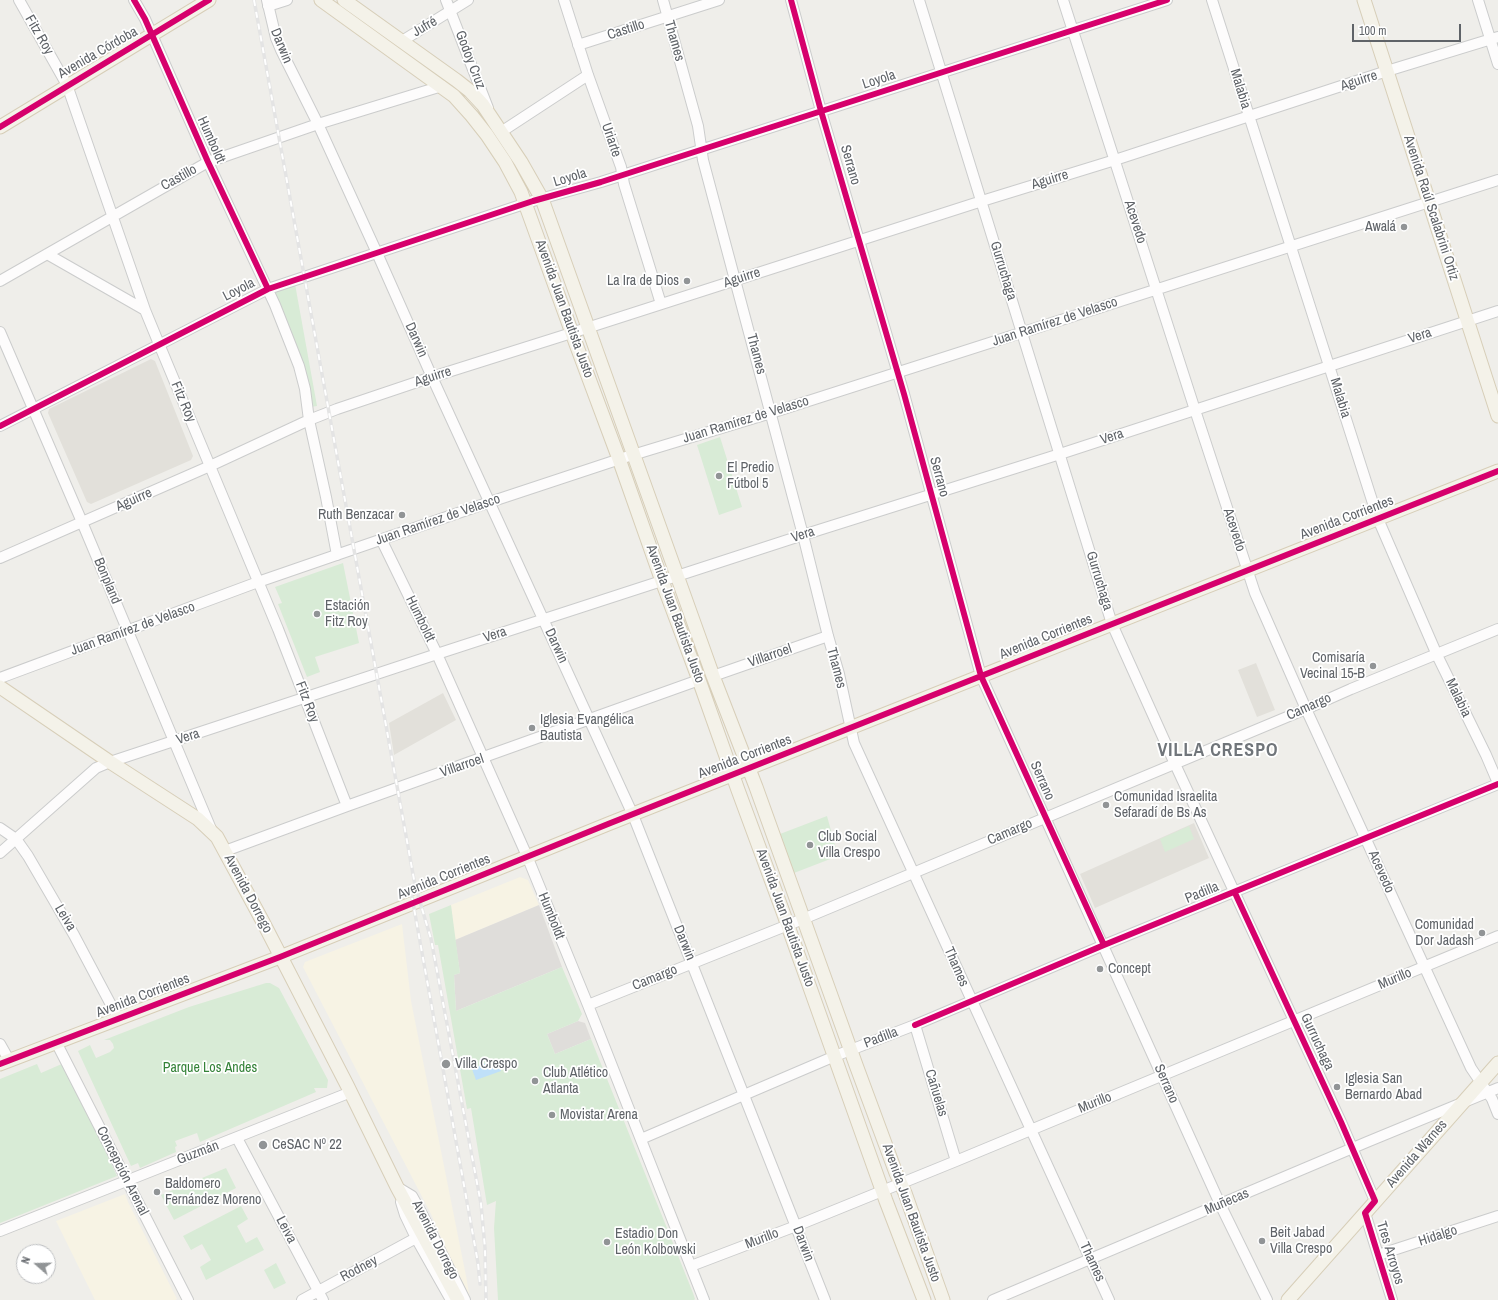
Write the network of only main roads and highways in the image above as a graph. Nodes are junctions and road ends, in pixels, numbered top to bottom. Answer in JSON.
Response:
{"nodes":[{"id":1,"x":209,"y":0,"type":"edge"},
{"id":2,"x":321,"y":0,"type":"edge"},
{"id":3,"x":344,"y":0,"type":"edge"},
{"id":4,"x":1364,"y":0,"type":"edge"},
{"id":5,"x":0,"y":127,"type":"edge"},
{"id":6,"x":1498,"y":416,"type":"edge"},
{"id":7,"x":1498,"y":471,"type":"edge"},
{"id":8,"x":0,"y":688,"type":"edge"},
{"id":9,"x":749,"y":769,"type":"junction"},
{"id":10,"x":732,"y":775,"type":"junction"},
{"id":11,"x":280,"y":957,"type":"junction"},
{"id":12,"x":5,"y":1062,"type":"edge"},
{"id":13,"x":1498,"y":1063,"type":"edge"},
{"id":14,"x":458,"y":1300,"type":"edge"},
{"id":15,"x":924,"y":1300,"type":"edge"},
{"id":16,"x":942,"y":1300,"type":"edge"},
{"id":17,"x":1288,"y":1300,"type":"edge"}],
"edges":[{"from":1,"to":5,"type":"main road","name":"Avenida Córdoba"},
{"from":2,"to":10,"type":"main road","name":"Avenida Juan Bautista Justo"},
{"from":3,"to":9,"type":"main road","name":"Avenida Juan Bautista Justo"},
{"from":4,"to":6,"type":"main road","name":"Avenida Raúl Scalabrini Ortiz"},
{"from":7,"to":9,"type":"main road","name":"Avenida Corrientes"},
{"from":8,"to":11,"type":"main road","name":"Avenida Dorrego"},
{"from":9,"to":10,"type":"main road","name":"Avenida Corrientes"},
{"from":9,"to":16,"type":"main road","name":"Avenida Juan Bautista Justo"},
{"from":10,"to":11,"type":"main road","name":"Avenida Corrientes"},
{"from":10,"to":15,"type":"main road","name":"Avenida Juan Bautista Justo"},
{"from":11,"to":12,"type":"main road","name":"Avenida Corrientes"},
{"from":11,"to":14,"type":"main road","name":"Avenida Dorrego"},
{"from":13,"to":17,"type":"main road","name":"Avenida Warnes"}]}
